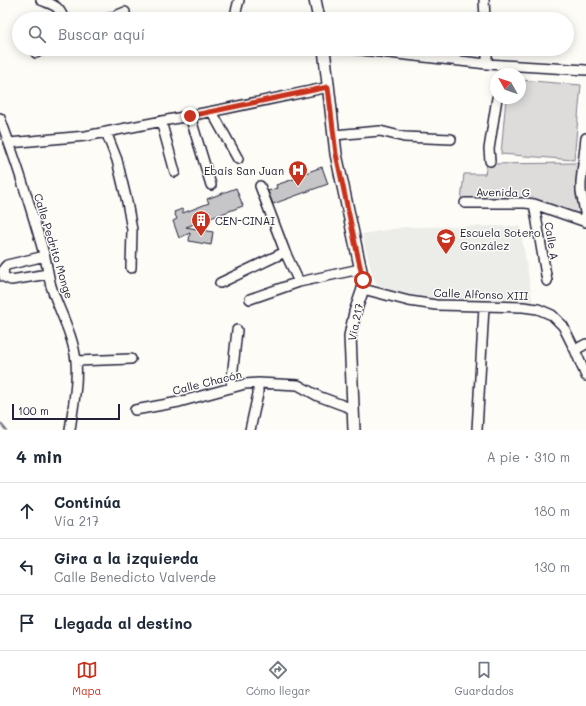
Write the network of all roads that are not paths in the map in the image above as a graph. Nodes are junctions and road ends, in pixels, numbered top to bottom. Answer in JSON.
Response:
{"nodes":[{"id":1,"x":41,"y":0,"type":"edge"},
{"id":2,"x":240,"y":0,"type":"edge"},
{"id":3,"x":315,"y":0,"type":"edge"},
{"id":4,"x":484,"y":0,"type":"edge"},
{"id":5,"x":61,"y":12,"type":"edge"},
{"id":6,"x":236,"y":12,"type":"edge"},
{"id":7,"x":317,"y":12,"type":"edge"},
{"id":8,"x":485,"y":12,"type":"edge"},
{"id":9,"x":325,"y":56,"type":"edge"},
{"id":10,"x":416,"y":56,"type":"edge"},
{"id":11,"x":487,"y":56,"type":"edge"},
{"id":12,"x":487,"y":64,"type":"junction"},
{"id":13,"x":498,"y":68,"type":"edge"},
{"id":14,"x":526,"y":69,"type":"edge"},
{"id":15,"x":586,"y":70,"type":"edge"},
{"id":16,"x":328,"y":87,"type":"junction"},
{"id":17,"x":495,"y":104,"type":"edge"},
{"id":18,"x":212,"y":112,"type":"junction"},
{"id":19,"x":190,"y":116,"type":"junction"},
{"id":20,"x":0,"y":118,"type":"edge"},
{"id":21,"x":161,"y":122,"type":"junction"},
{"id":22,"x":106,"y":132,"type":"junction"},
{"id":23,"x":334,"y":135,"type":"junction"},
{"id":24,"x":586,"y":138,"type":"edge"},
{"id":25,"x":451,"y":139,"type":"dead end"},
{"id":26,"x":9,"y":143,"type":"junction"},
{"id":27,"x":238,"y":159,"type":"dead end"},
{"id":28,"x":490,"y":161,"type":"dead end"},
{"id":29,"x":174,"y":172,"type":"dead end"},
{"id":30,"x":583,"y":181,"type":"edge"},
{"id":31,"x":211,"y":185,"type":"dead end"},
{"id":32,"x":260,"y":186,"type":"dead end"},
{"id":33,"x":465,"y":203,"type":"dead end"},
{"id":34,"x":534,"y":204,"type":"junction"},
{"id":35,"x":586,"y":218,"type":"edge"},
{"id":36,"x":586,"y":222,"type":"edge"},
{"id":37,"x":285,"y":252,"type":"junction"},
{"id":38,"x":45,"y":256,"type":"junction"},
{"id":39,"x":131,"y":268,"type":"dead end"},
{"id":40,"x":360,"y":269,"type":"junction"},
{"id":41,"x":48,"y":274,"type":"junction"},
{"id":42,"x":547,"y":281,"type":"dead end"},
{"id":43,"x":299,"y":282,"type":"junction"},
{"id":44,"x":220,"y":283,"type":"dead end"},
{"id":45,"x":363,"y":289,"type":"junction"},
{"id":46,"x":250,"y":299,"type":"dead end"},
{"id":47,"x":484,"y":307,"type":"junction"},
{"id":48,"x":237,"y":330,"type":"dead end"},
{"id":49,"x":586,"y":344,"type":"edge"},
{"id":50,"x":575,"y":350,"type":"junction"},
{"id":51,"x":130,"y":359,"type":"dead end"},
{"id":52,"x":76,"y":361,"type":"junction"},
{"id":53,"x":586,"y":376,"type":"edge"},
{"id":54,"x":258,"y":383,"type":"junction"},
{"id":55,"x":231,"y":388,"type":"junction"},
{"id":56,"x":353,"y":409,"type":"junction"},
{"id":57,"x":134,"y":410,"type":"dead end"},
{"id":58,"x":70,"y":430,"type":"edge"},
{"id":59,"x":250,"y":430,"type":"edge"},
{"id":60,"x":354,"y":430,"type":"edge"},
{"id":61,"x":477,"y":430,"type":"edge"}],
"edges":[{"from":1,"to":5,"type":"street"},
{"from":2,"to":6,"type":"street"},
{"from":3,"to":7,"type":"main road"},
{"from":4,"to":8,"type":"street"},
{"from":9,"to":16,"type":"main road","name":"Vía 217"},
{"from":10,"to":12,"type":"street"},
{"from":11,"to":12,"type":"street"},
{"from":12,"to":13,"type":"street"},
{"from":14,"to":15,"type":"street"},
{"from":16,"to":18,"type":"street"},
{"from":16,"to":23,"type":"main road","name":"Vía 217"},
{"from":17,"to":28,"type":"street"},
{"from":18,"to":19,"type":"street"},
{"from":18,"to":27,"type":"street"},
{"from":19,"to":21,"type":"street"},
{"from":19,"to":31,"type":"street"},
{"from":20,"to":26,"type":"street","name":"Calle Pedrito Monge"},
{"from":21,"to":22,"type":"street"},
{"from":21,"to":29,"type":"street"},
{"from":22,"to":26,"type":"street"},
{"from":22,"to":39,"type":"street"},
{"from":23,"to":25,"type":"street"},
{"from":23,"to":40,"type":"main road","name":"Vía 217"},
{"from":24,"to":30,"type":"street"},
{"from":26,"to":38,"type":"street","name":"Calle Pedrito Monge"},
{"from":30,"to":35,"type":"street"},
{"from":32,"to":37,"type":"street"},
{"from":33,"to":34,"type":"street","name":"Avenida G"},
{"from":34,"to":36,"type":"street","name":"Avenida G"},
{"from":34,"to":42,"type":"street","name":"Calle A"},
{"from":37,"to":43,"type":"street"},
{"from":37,"to":44,"type":"street"},
{"from":38,"to":41,"type":"street","name":"Calle Pedrito Monge"},
{"from":38,"to":41,"type":"street"},
{"from":40,"to":43,"type":"street"},
{"from":40,"to":45,"type":"main road","name":"Vía 217"},
{"from":41,"to":52,"type":"street","name":"Calle Pedrito Monge"},
{"from":43,"to":46,"type":"street"},
{"from":45,"to":47,"type":"street","name":"Calle Alfonso XIII"},
{"from":45,"to":56,"type":"main road","name":"Vía 217"},
{"from":47,"to":50,"type":"street","name":"Calle Alfonso XIII"},
{"from":47,"to":61,"type":"street"},
{"from":48,"to":55,"type":"street"},
{"from":49,"to":50,"type":"street"},
{"from":50,"to":53,"type":"street","name":"Calle Alfonso XIII"},
{"from":51,"to":52,"type":"street"},
{"from":52,"to":58,"type":"street","name":"Calle Pedrito Monge"},
{"from":54,"to":55,"type":"street","name":"Calle Chacón"},
{"from":54,"to":56,"type":"street","name":"Calle Chacón"},
{"from":54,"to":59,"type":"street"},
{"from":55,"to":57,"type":"street","name":"Calle Chacón"},
{"from":56,"to":60,"type":"main road","name":"Vía 217"}]}
